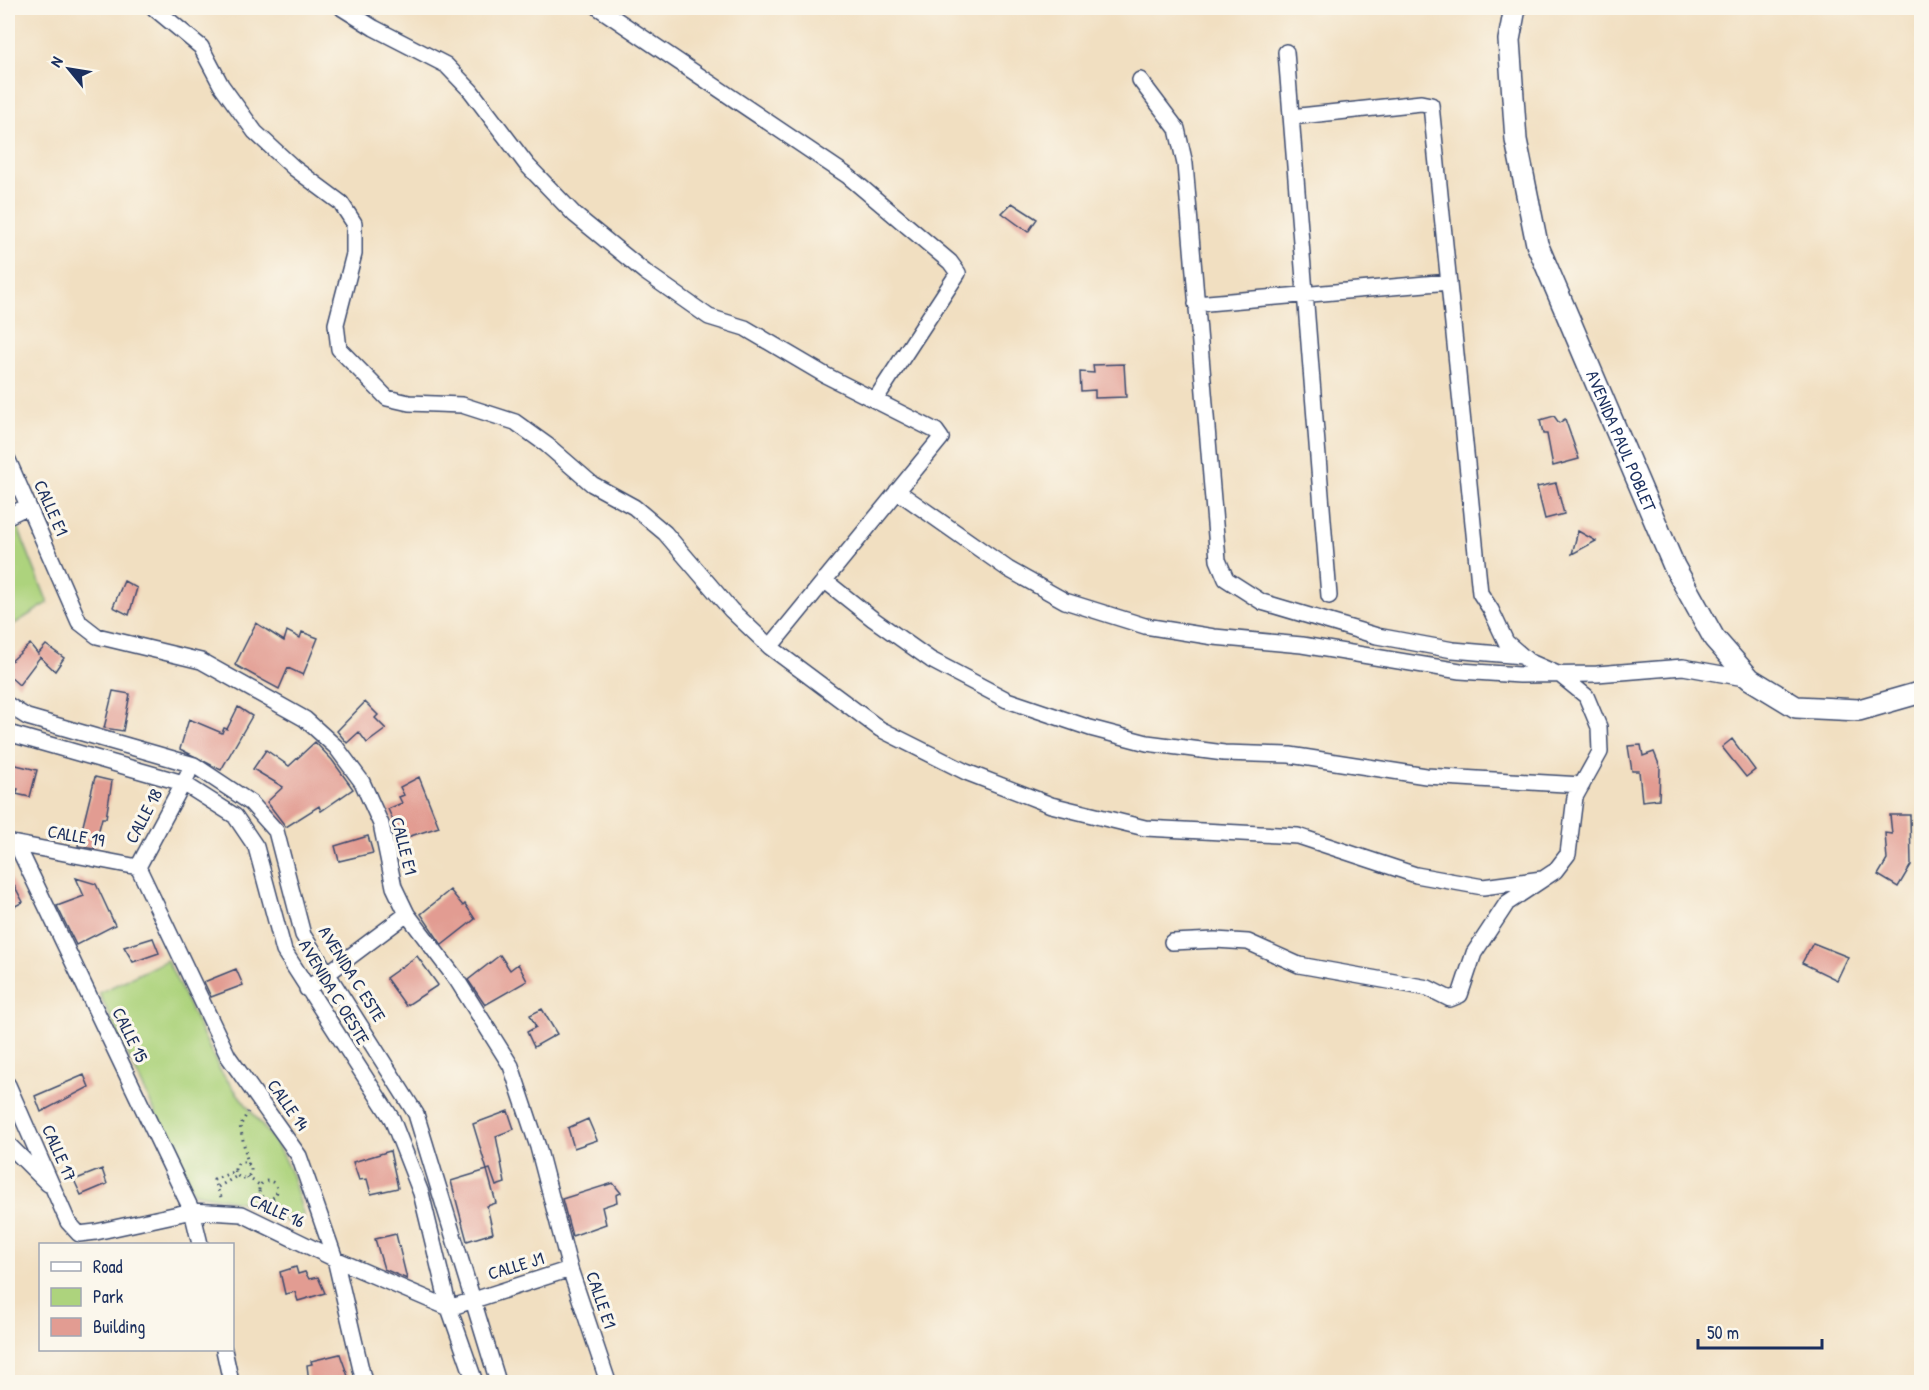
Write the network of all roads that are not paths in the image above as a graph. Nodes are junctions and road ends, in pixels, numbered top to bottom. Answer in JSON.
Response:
{"nodes":[{"id":1,"x":154,"y":8,"type":"edge"},
{"id":2,"x":342,"y":8,"type":"edge"},
{"id":3,"x":599,"y":8,"type":"edge"},
{"id":4,"x":1515,"y":8,"type":"edge"},
{"id":5,"x":1286,"y":52,"type":"dead end"},
{"id":6,"x":1140,"y":80,"type":"dead end"},
{"id":7,"x":1291,"y":117,"type":"junction"},
{"id":8,"x":1449,"y":282,"type":"junction"},
{"id":9,"x":1305,"y":293,"type":"junction"},
{"id":10,"x":1196,"y":304,"type":"junction"},
{"id":11,"x":875,"y":400,"type":"junction"},
{"id":12,"x":8,"y":460,"type":"edge"},
{"id":13,"x":897,"y":491,"type":"junction"},
{"id":14,"x":28,"y":506,"type":"junction"},
{"id":15,"x":8,"y":516,"type":"edge"},
{"id":16,"x":824,"y":580,"type":"junction"},
{"id":17,"x":1329,"y":596,"type":"dead end"},
{"id":18,"x":770,"y":646,"type":"junction"},
{"id":19,"x":1522,"y":656,"type":"junction"},
{"id":20,"x":1560,"y":675,"type":"junction"},
{"id":21,"x":1750,"y":680,"type":"junction"},
{"id":22,"x":1922,"y":692,"type":"edge"},
{"id":23,"x":8,"y":705,"type":"edge"},
{"id":24,"x":8,"y":732,"type":"edge"},
{"id":25,"x":194,"y":765,"type":"junction"},
{"id":26,"x":183,"y":783,"type":"junction"},
{"id":27,"x":1582,"y":785,"type":"junction"},
{"id":28,"x":12,"y":844,"type":"edge"},
{"id":29,"x":138,"y":867,"type":"junction"},
{"id":30,"x":1542,"y":879,"type":"junction"},
{"id":31,"x":407,"y":914,"type":"junction"},
{"id":32,"x":1172,"y":942,"type":"dead end"},
{"id":33,"x":328,"y":975,"type":"junction"},
{"id":34,"x":307,"y":989,"type":"junction"},
{"id":35,"x":8,"y":1085,"type":"edge"},
{"id":36,"x":11,"y":1107,"type":"edge"},
{"id":37,"x":8,"y":1144,"type":"edge"},
{"id":38,"x":56,"y":1192,"type":"junction"},
{"id":39,"x":192,"y":1211,"type":"junction"},
{"id":40,"x":79,"y":1234,"type":"joint"},
{"id":41,"x":200,"y":1243,"type":"edge"},
{"id":42,"x":335,"y":1258,"type":"junction"},
{"id":43,"x":570,"y":1269,"type":"junction"},
{"id":44,"x":473,"y":1300,"type":"junction"},
{"id":45,"x":449,"y":1308,"type":"junction"},
{"id":46,"x":224,"y":1351,"type":"edge"},
{"id":47,"x":231,"y":1383,"type":"edge"},
{"id":48,"x":364,"y":1383,"type":"edge"},
{"id":49,"x":475,"y":1383,"type":"edge"},
{"id":50,"x":498,"y":1383,"type":"edge"},
{"id":51,"x":608,"y":1383,"type":"edge"}],
"edges":[{"from":1,"to":18,"type":"street"},
{"from":2,"to":11,"type":"street"},
{"from":3,"to":11,"type":"street"},
{"from":4,"to":21,"type":"main road","name":"AVENIDA PAUL POBLET"},
{"from":5,"to":7,"type":"street"},
{"from":6,"to":10,"type":"street"},
{"from":7,"to":8,"type":"street"},
{"from":7,"to":9,"type":"street"},
{"from":8,"to":9,"type":"street"},
{"from":8,"to":19,"type":"street"},
{"from":9,"to":10,"type":"street"},
{"from":9,"to":17,"type":"street"},
{"from":10,"to":19,"type":"street"},
{"from":11,"to":13,"type":"street"},
{"from":12,"to":14,"type":"street","name":"CALLE E1"},
{"from":13,"to":16,"type":"street"},
{"from":13,"to":20,"type":"street"},
{"from":14,"to":15,"type":"street"},
{"from":14,"to":31,"type":"street","name":"CALLE E1"},
{"from":16,"to":18,"type":"street"},
{"from":16,"to":27,"type":"street"},
{"from":18,"to":30,"type":"street"},
{"from":19,"to":20,"type":"street"},
{"from":20,"to":21,"type":"street"},
{"from":20,"to":27,"type":"street"},
{"from":21,"to":22,"type":"main road","name":"AVENIDA PAUL POBLET"},
{"from":23,"to":25,"type":"street","name":"AVENIDA C ESTE"},
{"from":24,"to":26,"type":"street","name":"AVENIDA C OESTE"},
{"from":25,"to":26,"type":"street","name":"CALLE 18"},
{"from":25,"to":33,"type":"street","name":"AVENIDA C ESTE"},
{"from":26,"to":29,"type":"street","name":"CALLE 18"},
{"from":26,"to":34,"type":"street","name":"AVENIDA C OESTE"},
{"from":27,"to":30,"type":"street"},
{"from":28,"to":29,"type":"street","name":"CALLE 19"},
{"from":28,"to":39,"type":"street","name":"CALLE 15"},
{"from":29,"to":42,"type":"street","name":"CALLE 14"},
{"from":30,"to":32,"type":"street"},
{"from":31,"to":33,"type":"street"},
{"from":31,"to":43,"type":"street","name":"CALLE E1"},
{"from":33,"to":34,"type":"street"},
{"from":33,"to":44,"type":"street","name":"AVENIDA C ESTE"},
{"from":34,"to":45,"type":"street","name":"AVENIDA C OESTE"},
{"from":35,"to":36,"type":"street","name":"CALLE 17"},
{"from":36,"to":38,"type":"street","name":"CALLE 17"},
{"from":37,"to":38,"type":"street"},
{"from":38,"to":40,"type":"street","name":"CALLE 17"},
{"from":39,"to":40,"type":"street","name":"CALLE 16"},
{"from":39,"to":41,"type":"street","name":"CALLE 15"},
{"from":39,"to":42,"type":"street","name":"CALLE 16"},
{"from":42,"to":45,"type":"street","name":"CALLE 16"},
{"from":42,"to":48,"type":"street","name":"CALLE 14"},
{"from":43,"to":44,"type":"street","name":"CALLE J1"},
{"from":43,"to":51,"type":"street","name":"CALLE E1"},
{"from":44,"to":45,"type":"street","name":"CALLE J1"},
{"from":44,"to":50,"type":"street","name":"AVENIDA C ESTE"},
{"from":45,"to":49,"type":"street","name":"AVENIDA C OESTE"},
{"from":46,"to":47,"type":"street"}]}
